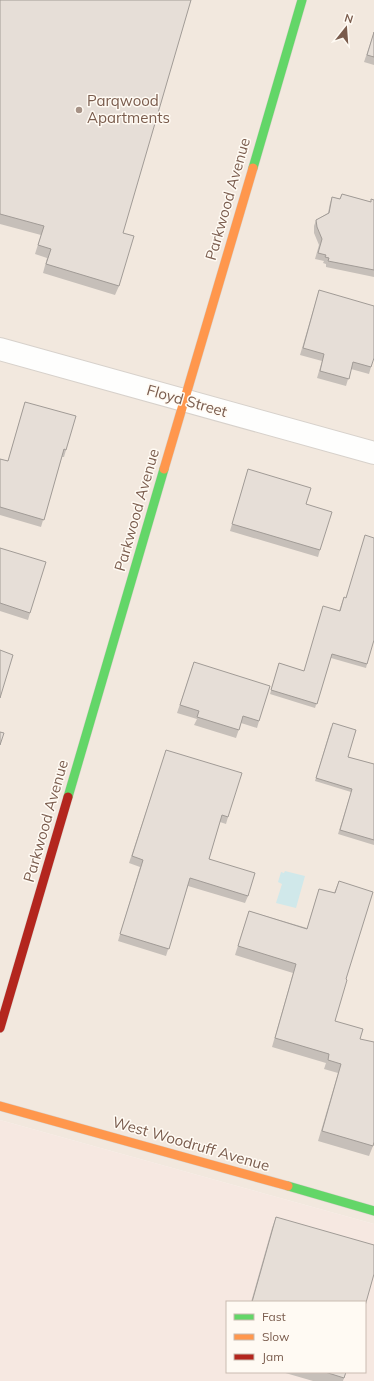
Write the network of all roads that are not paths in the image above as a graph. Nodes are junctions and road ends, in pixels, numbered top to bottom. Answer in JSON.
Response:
{"nodes":[{"id":1,"x":302,"y":0,"type":"edge"},
{"id":2,"x":0,"y":349,"type":"edge"},
{"id":3,"x":183,"y":400,"type":"junction"},
{"id":4,"x":374,"y":453,"type":"edge"},
{"id":5,"x":0,"y":1028,"type":"edge"},
{"id":6,"x":0,"y":1106,"type":"edge"},
{"id":7,"x":374,"y":1210,"type":"edge"}],
"edges":[{"from":1,"to":3,"type":"street","name":"Parkwood Avenue"},
{"from":2,"to":3,"type":"street","name":"Floyd Street"},
{"from":3,"to":4,"type":"street","name":"Floyd Street"},
{"from":3,"to":5,"type":"street","name":"Parkwood Avenue"},
{"from":6,"to":7,"type":"street","name":"West Woodruff Avenue"}]}
